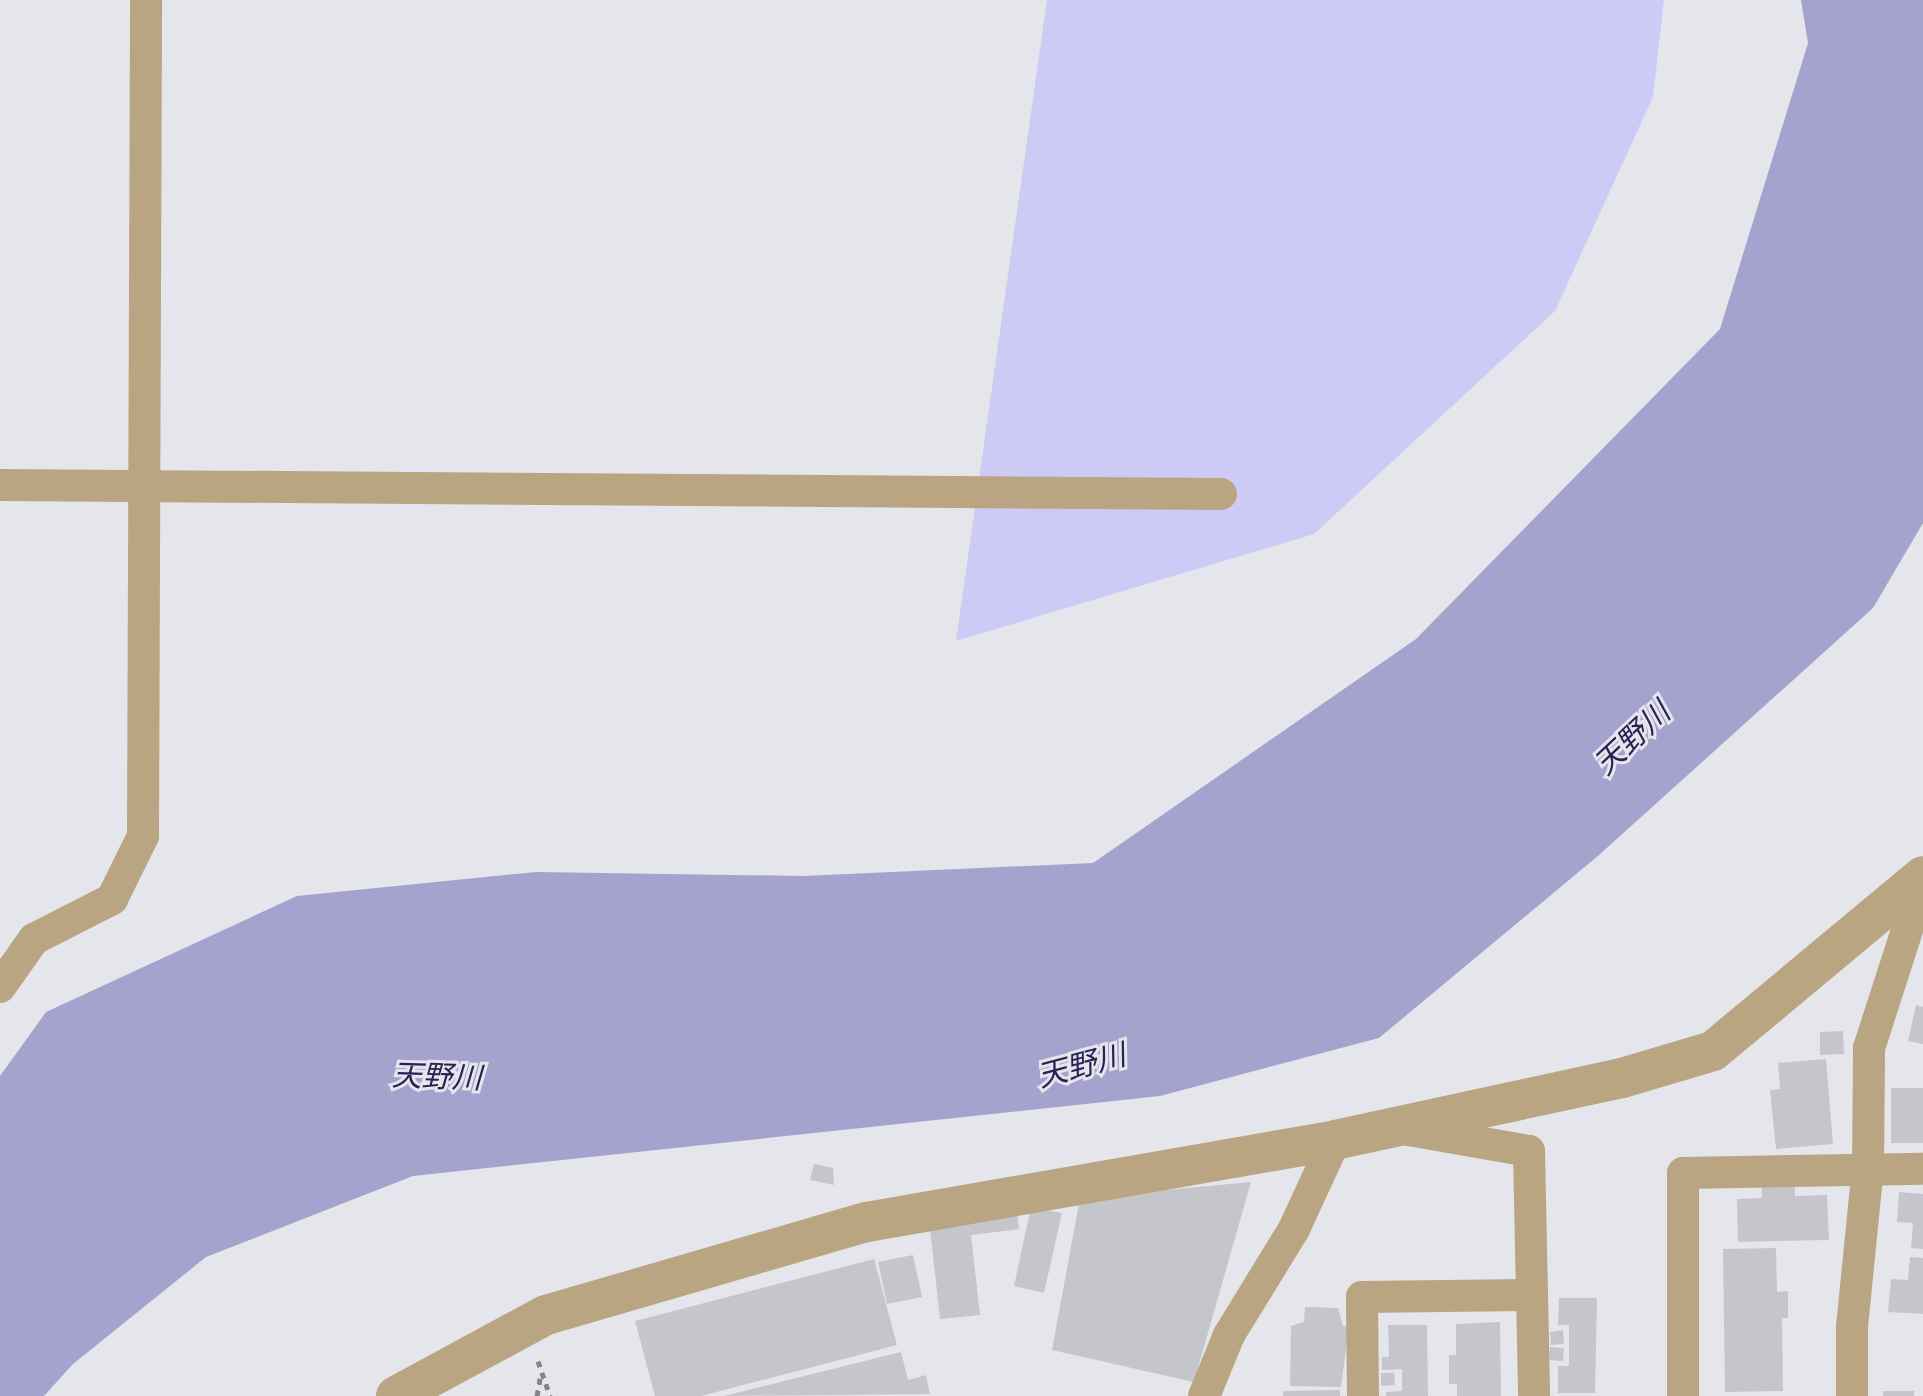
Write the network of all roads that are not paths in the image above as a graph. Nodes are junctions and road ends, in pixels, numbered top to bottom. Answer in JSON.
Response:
{"nodes":[{"id":1,"x":146,"y":0,"type":"edge"},
{"id":2,"x":0,"y":485,"type":"edge"},
{"id":3,"x":145,"y":486,"type":"junction"},
{"id":4,"x":1221,"y":494,"type":"dead end"},
{"id":5,"x":1923,"y":878,"type":"edge"},
{"id":6,"x":0,"y":987,"type":"edge"},
{"id":7,"x":1396,"y":1127,"type":"junction"},
{"id":8,"x":1335,"y":1140,"type":"junction"},
{"id":9,"x":1868,"y":1168,"type":"junction"},
{"id":10,"x":1923,"y":1169,"type":"edge"},
{"id":11,"x":1532,"y":1295,"type":"junction"},
{"id":12,"x":396,"y":1396,"type":"edge"},
{"id":13,"x":1204,"y":1396,"type":"edge"},
{"id":14,"x":1363,"y":1396,"type":"edge"},
{"id":15,"x":1534,"y":1396,"type":"edge"},
{"id":16,"x":1683,"y":1396,"type":"edge"},
{"id":17,"x":1852,"y":1396,"type":"edge"}],
"edges":[{"from":1,"to":3,"type":"street"},
{"from":2,"to":3,"type":"street"},
{"from":3,"to":4,"type":"street"},
{"from":3,"to":6,"type":"street"},
{"from":5,"to":7,"type":"street"},
{"from":5,"to":9,"type":"street"},
{"from":7,"to":8,"type":"street"},
{"from":7,"to":11,"type":"street"},
{"from":8,"to":12,"type":"street"},
{"from":8,"to":13,"type":"street"},
{"from":9,"to":10,"type":"street"},
{"from":9,"to":16,"type":"street"},
{"from":9,"to":17,"type":"street"},
{"from":11,"to":14,"type":"street"},
{"from":11,"to":15,"type":"street"}]}
